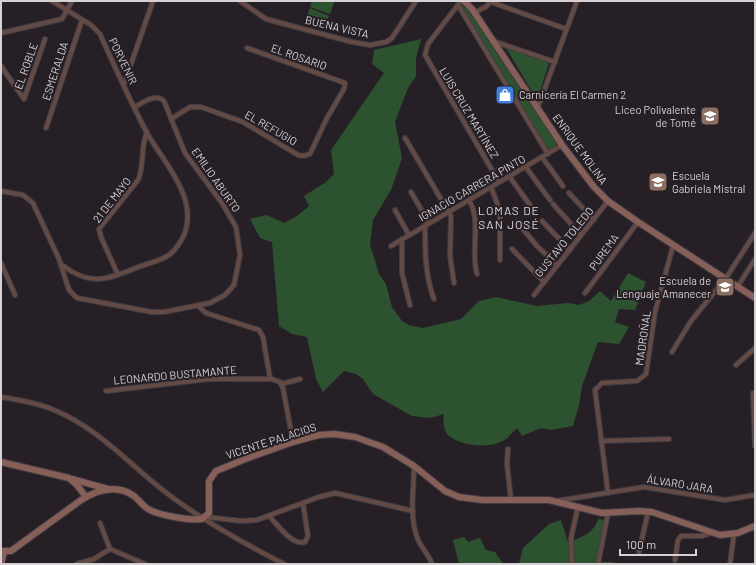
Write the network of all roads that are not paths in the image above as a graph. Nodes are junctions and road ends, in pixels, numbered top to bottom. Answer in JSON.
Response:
{"nodes":[{"id":1,"x":52,"y":1,"type":"edge"},
{"id":2,"x":72,"y":1,"type":"edge"},
{"id":3,"x":153,"y":1,"type":"edge"},
{"id":4,"x":240,"y":1,"type":"edge"},
{"id":5,"x":416,"y":1,"type":"edge"},
{"id":6,"x":464,"y":1,"type":"edge"},
{"id":7,"x":577,"y":1,"type":"edge"},
{"id":8,"x":491,"y":2,"type":"edge"},
{"id":9,"x":459,"y":3,"type":"edge"},
{"id":10,"x":67,"y":11,"type":"junction"},
{"id":11,"x":474,"y":13,"type":"junction"},
{"id":12,"x":82,"y":20,"type":"junction"},
{"id":13,"x":566,"y":29,"type":"junction"},
{"id":14,"x":1,"y":33,"type":"edge"},
{"id":15,"x":45,"y":39,"type":"dead end"},
{"id":16,"x":493,"y":41,"type":"junction"},
{"id":17,"x":247,"y":48,"type":"dead end"},
{"id":18,"x":554,"y":62,"type":"junction"},
{"id":19,"x":1,"y":66,"type":"edge"},
{"id":20,"x":344,"y":83,"type":"joint"},
{"id":21,"x":124,"y":84,"type":"junction"},
{"id":22,"x":134,"y":107,"type":"junction"},
{"id":23,"x":538,"y":107,"type":"junction"},
{"id":24,"x":171,"y":119,"type":"junction"},
{"id":25,"x":46,"y":128,"type":"dead end"},
{"id":26,"x":147,"y":132,"type":"junction"},
{"id":27,"x":405,"y":138,"type":"dead end"},
{"id":28,"x":562,"y":145,"type":"junction"},
{"id":29,"x":548,"y":154,"type":"junction"},
{"id":30,"x":542,"y":157,"type":"junction"},
{"id":31,"x":526,"y":166,"type":"junction"},
{"id":32,"x":509,"y":176,"type":"junction"},
{"id":33,"x":499,"y":182,"type":"junction"},
{"id":34,"x":564,"y":186,"type":"dead end"},
{"id":35,"x":491,"y":187,"type":"junction"},
{"id":36,"x":1,"y":191,"type":"edge"},
{"id":37,"x":411,"y":192,"type":"dead end"},
{"id":38,"x":569,"y":193,"type":"dead end"},
{"id":39,"x":469,"y":200,"type":"junction"},
{"id":40,"x":550,"y":200,"type":"dead end"},
{"id":41,"x":608,"y":201,"type":"junction"},
{"id":42,"x":553,"y":204,"type":"dead end"},
{"id":43,"x":532,"y":208,"type":"dead end"},
{"id":44,"x":395,"y":210,"type":"dead end"},
{"id":45,"x":449,"y":211,"type":"junction"},
{"id":46,"x":594,"y":220,"type":"junction"},
{"id":47,"x":517,"y":222,"type":"dead end"},
{"id":48,"x":542,"y":222,"type":"dead end"},
{"id":49,"x":638,"y":222,"type":"junction"},
{"id":50,"x":427,"y":224,"type":"junction"},
{"id":51,"x":755,"y":233,"type":"edge"},
{"id":52,"x":409,"y":235,"type":"junction"},
{"id":53,"x":582,"y":235,"type":"junction"},
{"id":54,"x":402,"y":239,"type":"junction"},
{"id":55,"x":391,"y":246,"type":"dead end"},
{"id":56,"x":673,"y":246,"type":"junction"},
{"id":57,"x":512,"y":248,"type":"dead end"},
{"id":58,"x":570,"y":250,"type":"junction"},
{"id":59,"x":755,"y":259,"type":"edge"},
{"id":60,"x":500,"y":260,"type":"dead end"},
{"id":61,"x":1,"y":263,"type":"edge"},
{"id":62,"x":61,"y":265,"type":"junction"},
{"id":63,"x":557,"y":265,"type":"junction"},
{"id":64,"x":477,"y":274,"type":"dead end"},
{"id":65,"x":118,"y":275,"type":"junction"},
{"id":66,"x":726,"y":278,"type":"junction"},
{"id":67,"x":544,"y":282,"type":"junction"},
{"id":68,"x":454,"y":283,"type":"dead end"},
{"id":69,"x":738,"y":286,"type":"junction"},
{"id":70,"x":585,"y":293,"type":"dead end"},
{"id":71,"x":15,"y":295,"type":"dead end"},
{"id":72,"x":534,"y":295,"type":"dead end"},
{"id":73,"x":755,"y":298,"type":"edge"},
{"id":74,"x":434,"y":299,"type":"dead end"},
{"id":75,"x":410,"y":305,"type":"dead end"},
{"id":76,"x":198,"y":306,"type":"junction"},
{"id":77,"x":755,"y":348,"type":"edge"},
{"id":78,"x":672,"y":352,"type":"dead end"},
{"id":79,"x":736,"y":365,"type":"dead end"},
{"id":80,"x":270,"y":378,"type":"junction"},
{"id":81,"x":300,"y":379,"type":"dead end"},
{"id":82,"x":281,"y":384,"type":"junction"},
{"id":83,"x":106,"y":391,"type":"dead end"},
{"id":84,"x":753,"y":394,"type":"dead end"},
{"id":85,"x":1,"y":397,"type":"edge"},
{"id":86,"x":669,"y":438,"type":"dead end"},
{"id":87,"x":601,"y":441,"type":"junction"},
{"id":88,"x":293,"y":442,"type":"junction"},
{"id":89,"x":755,"y":446,"type":"edge"},
{"id":90,"x":508,"y":449,"type":"dead end"},
{"id":91,"x":1,"y":462,"type":"edge"},
{"id":92,"x":414,"y":466,"type":"junction"},
{"id":93,"x":69,"y":478,"type":"junction"},
{"id":94,"x":111,"y":490,"type":"junction"},
{"id":95,"x":608,"y":493,"type":"junction"},
{"id":96,"x":755,"y":495,"type":"edge"},
{"id":97,"x":86,"y":497,"type":"junction"},
{"id":98,"x":511,"y":500,"type":"junction"},
{"id":99,"x":554,"y":501,"type":"junction"},
{"id":100,"x":303,"y":503,"type":"junction"},
{"id":101,"x":578,"y":507,"type":"junction"},
{"id":102,"x":413,"y":511,"type":"junction"},
{"id":103,"x":648,"y":512,"type":"junction"},
{"id":104,"x":608,"y":513,"type":"junction"},
{"id":105,"x":270,"y":517,"type":"junction"},
{"id":106,"x":205,"y":518,"type":"junction"},
{"id":107,"x":100,"y":523,"type":"dead end"},
{"id":108,"x":755,"y":526,"type":"edge"},
{"id":109,"x":711,"y":533,"type":"junction"},
{"id":110,"x":734,"y":534,"type":"junction"},
{"id":111,"x":110,"y":549,"type":"junction"},
{"id":112,"x":2,"y":552,"type":"edge"},
{"id":113,"x":639,"y":552,"type":"dead end"},
{"id":114,"x":675,"y":560,"type":"dead end"},
{"id":115,"x":1,"y":564,"type":"edge"},
{"id":116,"x":81,"y":564,"type":"edge"},
{"id":117,"x":145,"y":564,"type":"edge"},
{"id":118,"x":284,"y":564,"type":"edge"},
{"id":119,"x":432,"y":564,"type":"edge"},
{"id":120,"x":572,"y":564,"type":"edge"},
{"id":121,"x":598,"y":564,"type":"edge"},
{"id":122,"x":730,"y":564,"type":"edge"}],
"edges":[{"from":1,"to":10,"type":"street","name":"PORVENIR"},
{"from":2,"to":10,"type":"street"},
{"from":3,"to":21,"type":"street"},
{"from":4,"to":5,"type":"street","name":"BUENA VISTA"},
{"from":6,"to":11,"type":"main road","name":"ENRIQUE MOLINA"},
{"from":7,"to":13,"type":"street"},
{"from":8,"to":11,"type":"street"},
{"from":8,"to":13,"type":"street"},
{"from":9,"to":29,"type":"street"},
{"from":9,"to":33,"type":"street","name":"LUIS CRUZ MARTÍNEZ"},
{"from":10,"to":12,"type":"street","name":"PORVENIR"},
{"from":10,"to":14,"type":"street"},
{"from":11,"to":16,"type":"main road","name":"ENRIQUE MOLINA"},
{"from":12,"to":21,"type":"street","name":"PORVENIR"},
{"from":12,"to":25,"type":"street","name":"ESMERALDA"},
{"from":13,"to":18,"type":"street"},
{"from":15,"to":19,"type":"street","name":"EL ROBLE"},
{"from":16,"to":18,"type":"street"},
{"from":16,"to":23,"type":"main road","name":"ENRIQUE MOLINA"},
{"from":17,"to":20,"type":"street","name":"EL ROSARIO"},
{"from":18,"to":23,"type":"street"},
{"from":20,"to":24,"type":"street","name":"EL REFUGIO"},
{"from":21,"to":22,"type":"street","name":"PORVENIR"},
{"from":22,"to":24,"type":"street","name":"EMILIO ABURTO"},
{"from":22,"to":26,"type":"street","name":"PORVENIR"},
{"from":23,"to":28,"type":"main road","name":"ENRIQUE MOLINA"},
{"from":24,"to":76,"type":"street","name":"EMILIO ABURTO"},
{"from":26,"to":65,"type":"street","name":"21 DE MAYO"},
{"from":26,"to":65,"type":"street","name":"PORVENIR"},
{"from":27,"to":45,"type":"street"},
{"from":28,"to":29,"type":"street","name":"IGNACIO CARRERA PINTO"},
{"from":28,"to":41,"type":"main road","name":"ENRIQUE MOLINA"},
{"from":29,"to":30,"type":"street","name":"IGNACIO CARRERA PINTO"},
{"from":30,"to":31,"type":"street","name":"IGNACIO CARRERA PINTO"},
{"from":30,"to":34,"type":"street"},
{"from":31,"to":32,"type":"street","name":"IGNACIO CARRERA PINTO"},
{"from":31,"to":40,"type":"street"},
{"from":32,"to":33,"type":"street","name":"IGNACIO CARRERA PINTO"},
{"from":32,"to":43,"type":"street"},
{"from":33,"to":35,"type":"street","name":"IGNACIO CARRERA PINTO"},
{"from":35,"to":39,"type":"street","name":"IGNACIO CARRERA PINTO"},
{"from":35,"to":60,"type":"street"},
{"from":36,"to":62,"type":"street","name":"EMILIO ABURTO"},
{"from":37,"to":50,"type":"street"},
{"from":38,"to":46,"type":"street"},
{"from":39,"to":45,"type":"street","name":"IGNACIO CARRERA PINTO"},
{"from":39,"to":64,"type":"street"},
{"from":41,"to":46,"type":"street","name":"GUSTAVO TOLEDO"},
{"from":41,"to":49,"type":"main road","name":"ENRIQUE MOLINA"},
{"from":42,"to":53,"type":"street"},
{"from":44,"to":52,"type":"street"},
{"from":45,"to":50,"type":"street","name":"IGNACIO CARRERA PINTO"},
{"from":45,"to":68,"type":"street"},
{"from":46,"to":53,"type":"street","name":"GUSTAVO TOLEDO"},
{"from":47,"to":63,"type":"street"},
{"from":48,"to":58,"type":"street"},
{"from":49,"to":56,"type":"main road","name":"ENRIQUE MOLINA"},
{"from":49,"to":70,"type":"street","name":"PUREMA"},
{"from":50,"to":52,"type":"street","name":"IGNACIO CARRERA PINTO"},
{"from":50,"to":74,"type":"street"},
{"from":51,"to":66,"type":"street"},
{"from":52,"to":54,"type":"street","name":"IGNACIO CARRERA PINTO"},
{"from":53,"to":58,"type":"street","name":"GUSTAVO TOLEDO"},
{"from":54,"to":55,"type":"street","name":"IGNACIO CARRERA PINTO"},
{"from":54,"to":75,"type":"street"},
{"from":56,"to":66,"type":"main road","name":"ENRIQUE MOLINA"},
{"from":56,"to":87,"type":"street","name":"MADROÑAL"},
{"from":57,"to":67,"type":"street"},
{"from":58,"to":63,"type":"street","name":"GUSTAVO TOLEDO"},
{"from":59,"to":69,"type":"street"},
{"from":61,"to":71,"type":"street"},
{"from":62,"to":65,"type":"street","name":"PORVENIR"},
{"from":62,"to":76,"type":"street","name":"EMILIO ABURTO"},
{"from":63,"to":67,"type":"street","name":"GUSTAVO TOLEDO"},
{"from":66,"to":69,"type":"main road","name":"ENRIQUE MOLINA"},
{"from":66,"to":78,"type":"street"},
{"from":67,"to":72,"type":"street","name":"GUSTAVO TOLEDO"},
{"from":69,"to":73,"type":"main road","name":"ENRIQUE MOLINA"},
{"from":76,"to":80,"type":"street"},
{"from":77,"to":79,"type":"street"},
{"from":80,"to":82,"type":"street"},
{"from":80,"to":83,"type":"street","name":"LEONARDO BUSTAMANTE"},
{"from":81,"to":82,"type":"street"},
{"from":82,"to":88,"type":"street"},
{"from":84,"to":89,"type":"street"},
{"from":85,"to":106,"type":"street"},
{"from":86,"to":87,"type":"street"},
{"from":87,"to":95,"type":"street","name":"MADROÑAL"},
{"from":88,"to":92,"type":"main road","name":"VICENTE PALACIOS"},
{"from":88,"to":106,"type":"main road","name":"VICENTE PALACIOS"},
{"from":90,"to":98,"type":"street"},
{"from":91,"to":93,"type":"main road"},
{"from":92,"to":98,"type":"main road","name":"VICENTE PALACIOS"},
{"from":92,"to":102,"type":"street"},
{"from":93,"to":94,"type":"main road"},
{"from":93,"to":97,"type":"main road"},
{"from":94,"to":97,"type":"main road"},
{"from":94,"to":106,"type":"main road"},
{"from":95,"to":96,"type":"street","name":"ÁLVARO JARA"},
{"from":95,"to":99,"type":"street","name":"ÁLVARO JARA"},
{"from":97,"to":112,"type":"main road"},
{"from":98,"to":99,"type":"main road","name":"VICENTE PALACIOS"},
{"from":99,"to":101,"type":"main road","name":"VICENTE PALACIOS"},
{"from":100,"to":102,"type":"street"},
{"from":100,"to":105,"type":"street"},
{"from":100,"to":105,"type":"street"},
{"from":101,"to":104,"type":"main road","name":"VICENTE PALACIOS"},
{"from":101,"to":120,"type":"street"},
{"from":102,"to":119,"type":"street"},
{"from":103,"to":104,"type":"main road","name":"VICENTE PALACIOS"},
{"from":103,"to":109,"type":"main road","name":"VICENTE PALACIOS"},
{"from":103,"to":113,"type":"street"},
{"from":104,"to":121,"type":"street"},
{"from":105,"to":106,"type":"street"},
{"from":106,"to":118,"type":"street"},
{"from":107,"to":111,"type":"street"},
{"from":108,"to":110,"type":"main road","name":"VICENTE PALACIOS"},
{"from":109,"to":110,"type":"main road","name":"VICENTE PALACIOS"},
{"from":109,"to":114,"type":"street"},
{"from":110,"to":122,"type":"street"},
{"from":111,"to":116,"type":"street"},
{"from":111,"to":117,"type":"street"},
{"from":112,"to":115,"type":"main road"}]}
